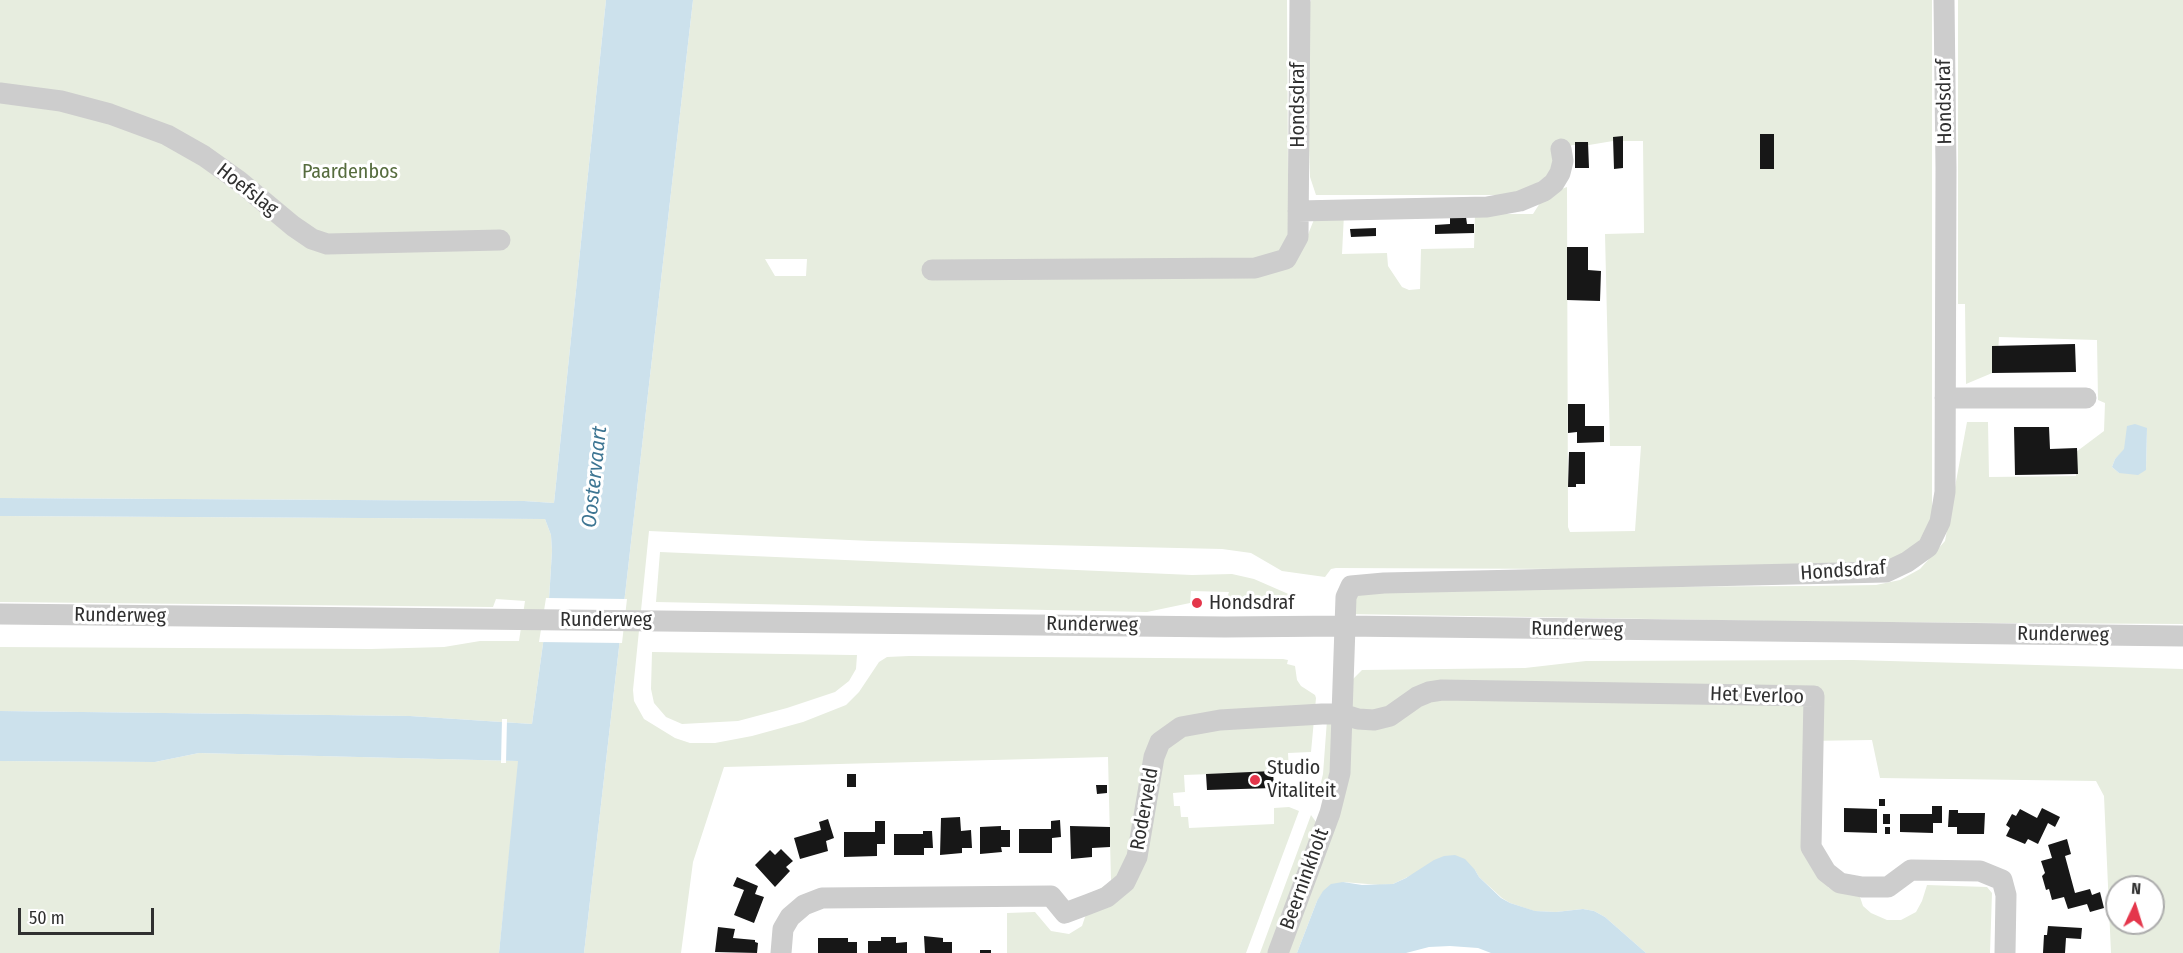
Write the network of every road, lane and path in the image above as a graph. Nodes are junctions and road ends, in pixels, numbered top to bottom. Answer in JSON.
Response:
{"nodes":[{"id":1,"x":1300,"y":0,"type":"edge"},
{"id":2,"x":1944,"y":0,"type":"edge"},
{"id":3,"x":0,"y":93,"type":"edge"},
{"id":4,"x":1561,"y":149,"type":"dead end"},
{"id":5,"x":1298,"y":211,"type":"junction"},
{"id":6,"x":500,"y":240,"type":"dead end"},
{"id":7,"x":932,"y":270,"type":"dead end"},
{"id":8,"x":1945,"y":398,"type":"junction"},
{"id":9,"x":2086,"y":398,"type":"dead end"},
{"id":10,"x":0,"y":614,"type":"edge"},
{"id":11,"x":1344,"y":626,"type":"junction"},
{"id":12,"x":2183,"y":636,"type":"edge"},
{"id":13,"x":1342,"y":714,"type":"junction"},
{"id":14,"x":781,"y":953,"type":"edge"},
{"id":15,"x":1278,"y":953,"type":"edge"},
{"id":16,"x":2005,"y":953,"type":"edge"}],
"edges":[{"from":1,"to":5,"type":"street","name":"Hondsdraf"},
{"from":2,"to":8,"type":"street","name":"Hondsdraf"},
{"from":3,"to":6,"type":"street","name":"Hoefslag"},
{"from":4,"to":5,"type":"street"},
{"from":5,"to":7,"type":"street","name":"Hondsdraf"},
{"from":8,"to":9,"type":"street"},
{"from":8,"to":11,"type":"street","name":"Hondsdraf"},
{"from":10,"to":11,"type":"street","name":"Runderweg"},
{"from":11,"to":12,"type":"street","name":"Runderweg"},
{"from":11,"to":13,"type":"street","name":"Beerninkholt"},
{"from":13,"to":14,"type":"street","name":"Roderveld"},
{"from":13,"to":15,"type":"street","name":"Beerninkholt"},
{"from":13,"to":16,"type":"street","name":"Het Everloo"}]}
